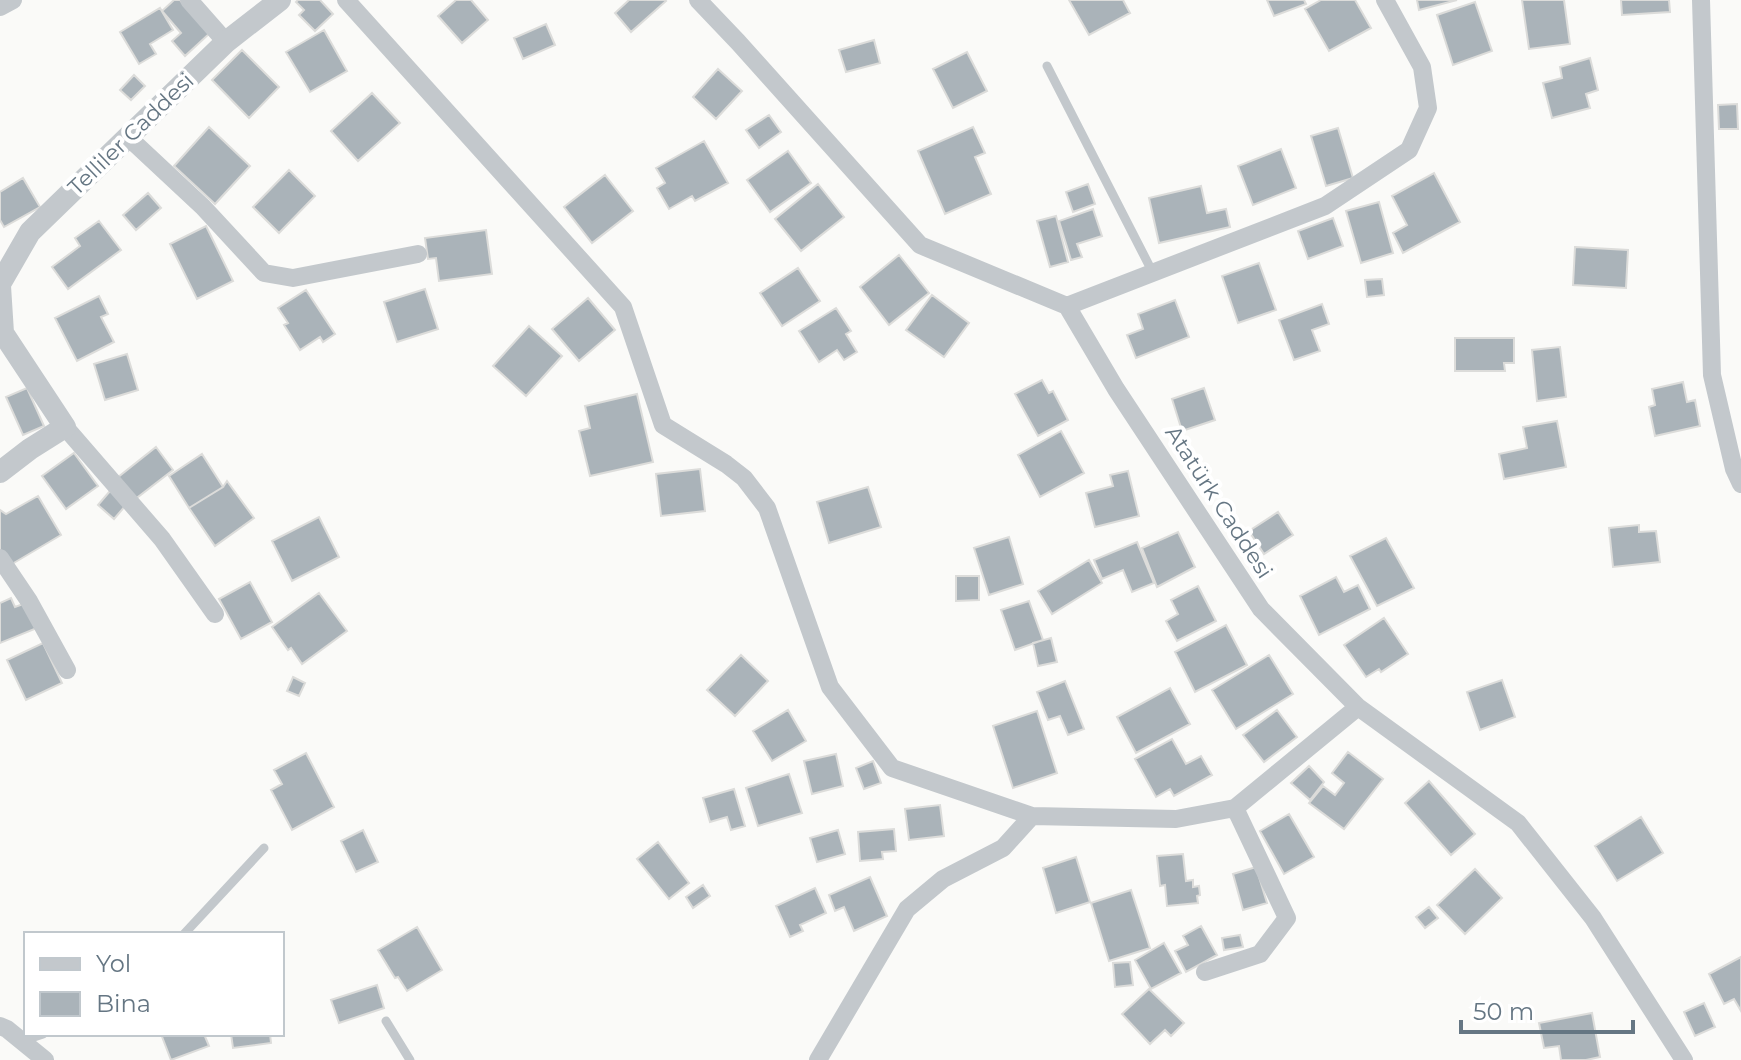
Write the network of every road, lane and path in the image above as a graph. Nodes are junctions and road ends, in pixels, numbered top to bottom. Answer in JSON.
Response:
{"nodes":[{"id":1,"x":13,"y":0,"type":"edge"},
{"id":2,"x":189,"y":0,"type":"edge"},
{"id":3,"x":280,"y":0,"type":"edge"},
{"id":4,"x":346,"y":0,"type":"edge"},
{"id":5,"x":698,"y":0,"type":"edge"},
{"id":6,"x":1385,"y":0,"type":"edge"},
{"id":7,"x":1701,"y":0,"type":"edge"},
{"id":8,"x":0,"y":7,"type":"edge"},
{"id":9,"x":226,"y":42,"type":"junction"},
{"id":10,"x":1047,"y":66,"type":"dead end"},
{"id":11,"x":128,"y":137,"type":"junction"},
{"id":12,"x":418,"y":254,"type":"dead end"},
{"id":13,"x":1153,"y":273,"type":"junction"},
{"id":14,"x":0,"y":285,"type":"edge"},
{"id":15,"x":1067,"y":306,"type":"junction"},
{"id":16,"x":65,"y":427,"type":"junction"},
{"id":17,"x":0,"y":472,"type":"edge"},
{"id":18,"x":1741,"y":484,"type":"edge"},
{"id":19,"x":0,"y":558,"type":"edge"},
{"id":20,"x":215,"y":614,"type":"dead end"},
{"id":21,"x":67,"y":670,"type":"dead end"},
{"id":22,"x":1358,"y":707,"type":"junction"},
{"id":23,"x":1235,"y":808,"type":"junction"},
{"id":24,"x":1032,"y":816,"type":"junction"},
{"id":25,"x":264,"y":848,"type":"dead end"},
{"id":26,"x":186,"y":932,"type":"edge"},
{"id":27,"x":1205,"y":972,"type":"dead end"},
{"id":28,"x":386,"y":1021,"type":"dead end"},
{"id":29,"x":0,"y":1026,"type":"edge"},
{"id":30,"x":37,"y":1036,"type":"edge"},
{"id":31,"x":22,"y":1041,"type":"junction"},
{"id":32,"x":45,"y":1060,"type":"edge"},
{"id":33,"x":410,"y":1060,"type":"edge"},
{"id":34,"x":818,"y":1060,"type":"edge"},
{"id":35,"x":1684,"y":1060,"type":"edge"}],
"edges":[{"from":1,"to":8,"type":"street"},
{"from":2,"to":9,"type":"street"},
{"from":3,"to":9,"type":"street","name":"Telliler Caddesi"},
{"from":4,"to":24,"type":"street"},
{"from":5,"to":15,"type":"street"},
{"from":6,"to":13,"type":"street"},
{"from":7,"to":18,"type":"street"},
{"from":9,"to":11,"type":"street","name":"Telliler Caddesi"},
{"from":10,"to":13,"type":"lane"},
{"from":11,"to":12,"type":"street"},
{"from":11,"to":14,"type":"street","name":"Telliler Caddesi"},
{"from":13,"to":15,"type":"street"},
{"from":14,"to":16,"type":"street","name":"Telliler Caddesi"},
{"from":15,"to":22,"type":"street","name":"Atatürk Caddesi"},
{"from":16,"to":17,"type":"street"},
{"from":16,"to":20,"type":"street"},
{"from":19,"to":21,"type":"street"},
{"from":22,"to":23,"type":"street"},
{"from":22,"to":35,"type":"street","name":"Atatürk Caddesi"},
{"from":23,"to":24,"type":"street"},
{"from":23,"to":27,"type":"street"},
{"from":24,"to":34,"type":"street"},
{"from":25,"to":26,"type":"lane"},
{"from":28,"to":33,"type":"lane"},
{"from":29,"to":31,"type":"street"},
{"from":30,"to":31,"type":"lane"},
{"from":31,"to":32,"type":"street"}]}
